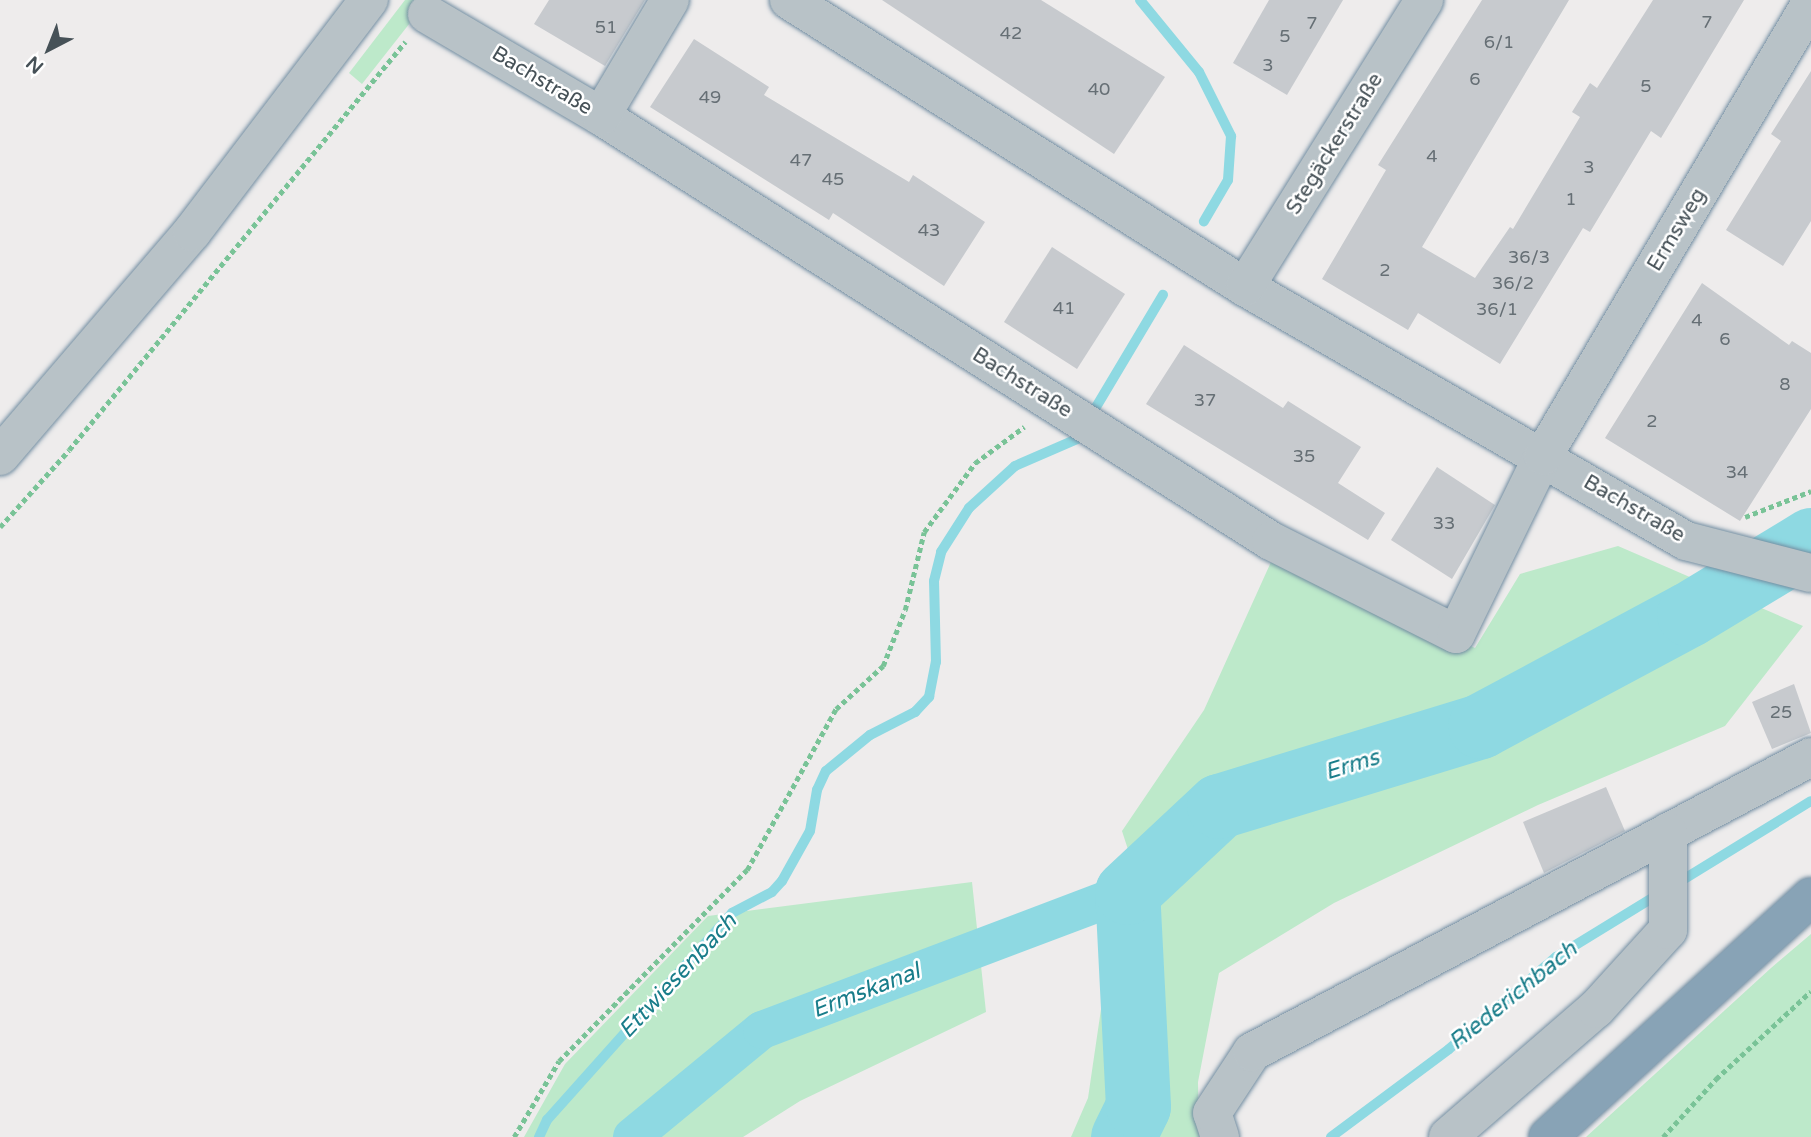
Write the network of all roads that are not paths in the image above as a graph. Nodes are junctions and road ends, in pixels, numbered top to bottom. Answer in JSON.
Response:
{"nodes":[{"id":1,"x":369,"y":0,"type":"edge"},
{"id":2,"x":670,"y":0,"type":"edge"},
{"id":3,"x":789,"y":0,"type":"edge"},
{"id":4,"x":1424,"y":0,"type":"edge"},
{"id":5,"x":1811,"y":3,"type":"edge"},
{"id":6,"x":427,"y":14,"type":"road end"},
{"id":7,"x":601,"y":116,"type":"junction"},
{"id":8,"x":1245,"y":287,"type":"junction"},
{"id":9,"x":0,"y":456,"type":"edge"},
{"id":10,"x":1543,"y":456,"type":"junction"},
{"id":11,"x":1811,"y":573,"type":"edge"},
{"id":12,"x":1811,"y":757,"type":"edge"},
{"id":13,"x":1667,"y":848,"type":"junction"},
{"id":14,"x":1811,"y":897,"type":"edge"},
{"id":15,"x":1220,"y":1137,"type":"edge"},
{"id":16,"x":1448,"y":1137,"type":"edge"},
{"id":17,"x":1548,"y":1137,"type":"edge"}],
"edges":[{"from":1,"to":9,"type":"street"},
{"from":2,"to":7,"type":"street"},
{"from":3,"to":8,"type":"street","name":"Bachstraße"},
{"from":4,"to":8,"type":"street","name":"Stegäckerstraße"},
{"from":5,"to":10,"type":"street","name":"Ermsweg"},
{"from":6,"to":7,"type":"street","name":"Bachstraße"},
{"from":7,"to":10,"type":"street","name":"Bachstraße"},
{"from":8,"to":10,"type":"street","name":"Bachstraße"},
{"from":10,"to":11,"type":"street","name":"Bachstraße"},
{"from":12,"to":13,"type":"street"},
{"from":13,"to":15,"type":"street"},
{"from":13,"to":16,"type":"street"},
{"from":14,"to":17,"type":"highway"}]}
